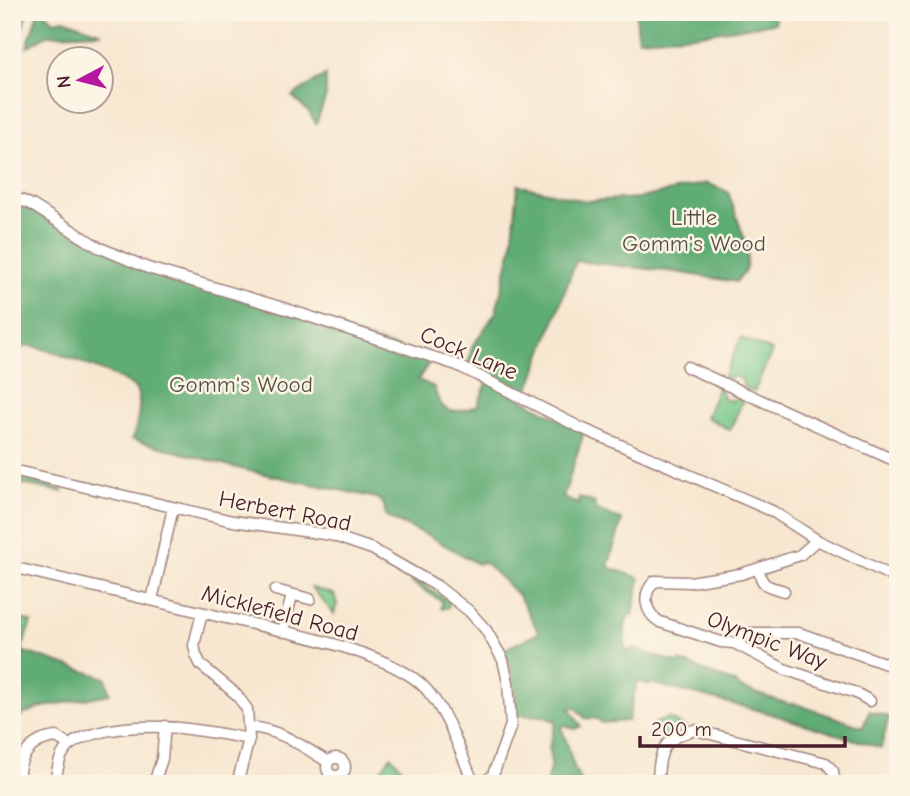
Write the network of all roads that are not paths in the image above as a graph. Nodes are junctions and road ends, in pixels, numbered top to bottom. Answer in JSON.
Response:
{"nodes":[{"id":1,"x":12,"y":196,"type":"edge"},
{"id":2,"x":687,"y":367,"type":"dead end"},
{"id":3,"x":898,"y":462,"type":"edge"},
{"id":4,"x":12,"y":470,"type":"edge"},
{"id":5,"x":173,"y":508,"type":"junction"},
{"id":6,"x":817,"y":540,"type":"junction"},
{"id":7,"x":12,"y":567,"type":"edge"},
{"id":8,"x":759,"y":569,"type":"junction"},
{"id":9,"x":898,"y":579,"type":"edge"},
{"id":10,"x":275,"y":590,"type":"dead end"},
{"id":11,"x":784,"y":591,"type":"dead end"},
{"id":12,"x":292,"y":595,"type":"junction"},
{"id":13,"x":310,"y":599,"type":"dead end"},
{"id":14,"x":152,"y":600,"type":"junction"},
{"id":15,"x":202,"y":612,"type":"junction"},
{"id":16,"x":283,"y":632,"type":"junction"},
{"id":17,"x":738,"y":645,"type":"junction"},
{"id":18,"x":892,"y":666,"type":"dead end"},
{"id":19,"x":870,"y":701,"type":"dead end"},
{"id":20,"x":165,"y":726,"type":"junction"},
{"id":21,"x":250,"y":727,"type":"junction"},
{"id":22,"x":249,"y":739,"type":"junction"},
{"id":23,"x":69,"y":745,"type":"junction"},
{"id":24,"x":328,"y":762,"type":"dead end"},
{"id":25,"x":155,"y":780,"type":"dead end"},
{"id":26,"x":19,"y":784,"type":"edge"},
{"id":27,"x":55,"y":784,"type":"edge"},
{"id":28,"x":237,"y":784,"type":"edge"},
{"id":29,"x":474,"y":784,"type":"edge"},
{"id":30,"x":483,"y":784,"type":"edge"},
{"id":31,"x":658,"y":784,"type":"edge"},
{"id":32,"x":835,"y":784,"type":"edge"}],
"edges":[{"from":1,"to":6,"type":"street","name":"Cock Lane"},
{"from":2,"to":3,"type":"street"},
{"from":4,"to":5,"type":"street","name":"Herbert Road"},
{"from":5,"to":14,"type":"street"},
{"from":5,"to":30,"type":"street","name":"Herbert Road"},
{"from":6,"to":8,"type":"street","name":"Olympic Way"},
{"from":6,"to":9,"type":"street","name":"Cock Lane"},
{"from":7,"to":14,"type":"street","name":"Micklefield Road"},
{"from":8,"to":11,"type":"street"},
{"from":8,"to":17,"type":"street","name":"Olympic Way"},
{"from":10,"to":12,"type":"street"},
{"from":12,"to":13,"type":"street"},
{"from":12,"to":16,"type":"street"},
{"from":14,"to":15,"type":"street","name":"Micklefield Road"},
{"from":15,"to":16,"type":"street","name":"Micklefield Road"},
{"from":15,"to":21,"type":"street"},
{"from":16,"to":29,"type":"street","name":"Micklefield Road"},
{"from":17,"to":18,"type":"street"},
{"from":17,"to":19,"type":"street","name":"Olympic Way"},
{"from":20,"to":22,"type":"street"},
{"from":20,"to":23,"type":"street"},
{"from":20,"to":25,"type":"street"},
{"from":21,"to":22,"type":"street"},
{"from":21,"to":24,"type":"street"},
{"from":22,"to":28,"type":"street"},
{"from":23,"to":26,"type":"street"},
{"from":23,"to":27,"type":"street"},
{"from":31,"to":32,"type":"street"}]}
